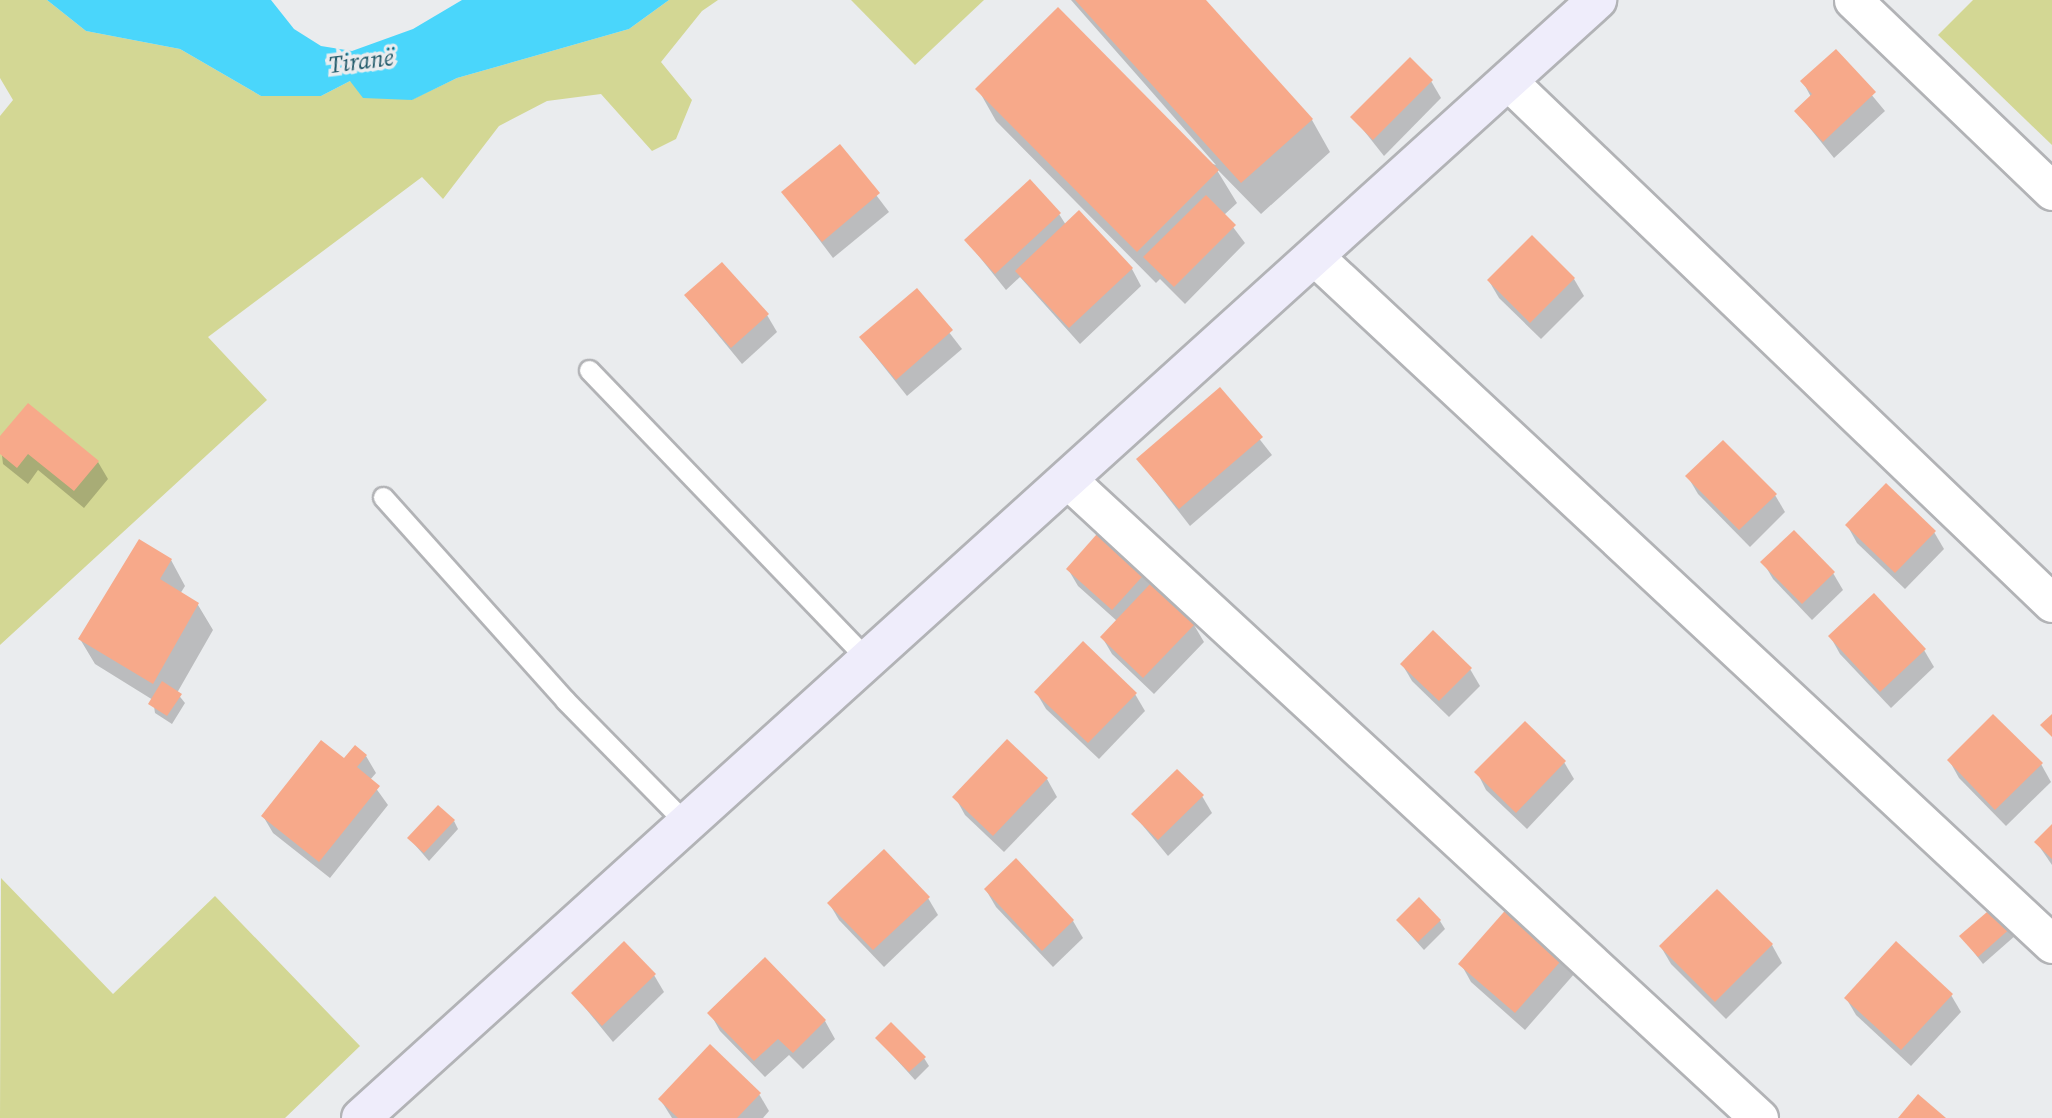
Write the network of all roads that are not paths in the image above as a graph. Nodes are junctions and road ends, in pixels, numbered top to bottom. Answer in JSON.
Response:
{"nodes":[{"id":1,"x":1597,"y":0,"type":"edge"},
{"id":2,"x":1853,"y":0,"type":"edge"},
{"id":3,"x":1508,"y":80,"type":"junction"},
{"id":4,"x":2052,"y":191,"type":"edge"},
{"id":5,"x":1314,"y":256,"type":"junction"},
{"id":6,"x":589,"y":370,"type":"dead end"},
{"id":7,"x":1067,"y":479,"type":"junction"},
{"id":8,"x":383,"y":497,"type":"dead end"},
{"id":9,"x":2052,"y":603,"type":"edge"},
{"id":10,"x":866,"y":658,"type":"junction"},
{"id":11,"x":685,"y":822,"type":"junction"},
{"id":12,"x":2052,"y":944,"type":"edge"},
{"id":13,"x":361,"y":1118,"type":"edge"},
{"id":14,"x":1759,"y":1118,"type":"edge"}],
"edges":[{"from":1,"to":3,"type":"street"},
{"from":2,"to":4,"type":"street"},
{"from":3,"to":5,"type":"street"},
{"from":3,"to":9,"type":"street"},
{"from":5,"to":7,"type":"street"},
{"from":5,"to":12,"type":"street"},
{"from":6,"to":10,"type":"lane"},
{"from":7,"to":10,"type":"street"},
{"from":7,"to":14,"type":"street"},
{"from":8,"to":11,"type":"lane"},
{"from":10,"to":11,"type":"street"},
{"from":11,"to":13,"type":"street"}]}
